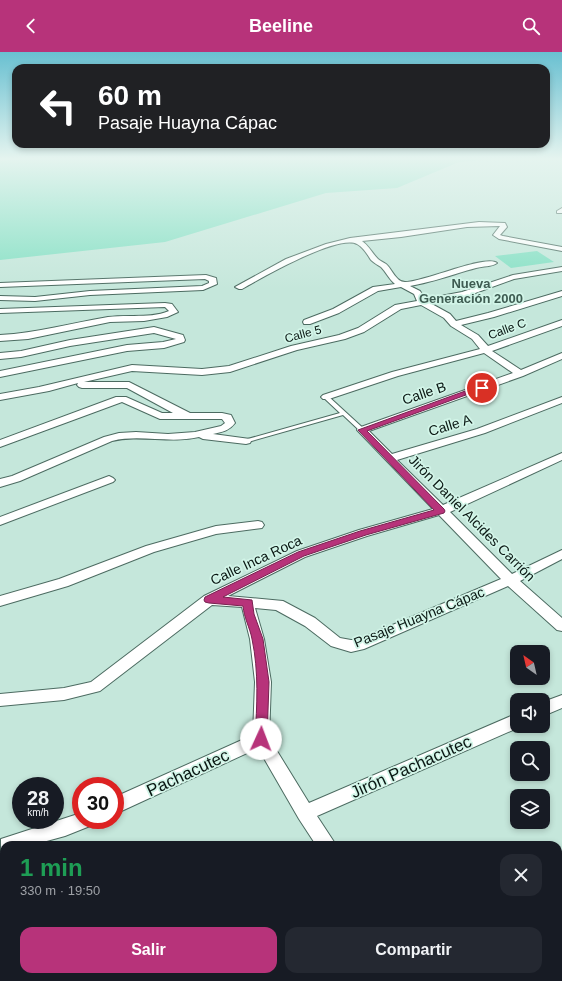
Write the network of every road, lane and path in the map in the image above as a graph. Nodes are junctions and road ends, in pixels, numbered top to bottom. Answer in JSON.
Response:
{"nodes":[{"id":1,"x":352,"y":241,"type":"junction"},
{"id":2,"x":562,"y":249,"type":"edge"},
{"id":3,"x":493,"y":263,"type":"dead end"},
{"id":4,"x":562,"y":269,"type":"edge"},
{"id":5,"x":0,"y":284,"type":"edge"},
{"id":6,"x":403,"y":285,"type":"junction"},
{"id":7,"x":239,"y":287,"type":"dead end"},
{"id":8,"x":562,"y":292,"type":"edge"},
{"id":9,"x":0,"y":298,"type":"edge"},
{"id":10,"x":422,"y":302,"type":"junction"},
{"id":11,"x":0,"y":311,"type":"edge"},
{"id":12,"x":307,"y":322,"type":"dead end"},
{"id":13,"x":562,"y":322,"type":"edge"},
{"id":14,"x":454,"y":324,"type":"junction"},
{"id":15,"x":0,"y":338,"type":"edge"},
{"id":16,"x":485,"y":350,"type":"junction"},
{"id":17,"x":0,"y":356,"type":"edge"},
{"id":18,"x":562,"y":356,"type":"edge"},
{"id":19,"x":0,"y":374,"type":"edge"},
{"id":20,"x":520,"y":374,"type":"junction"},
{"id":21,"x":42,"y":389,"type":"junction"},
{"id":22,"x":0,"y":396,"type":"edge"},
{"id":23,"x":326,"y":397,"type":"joint"},
{"id":24,"x":562,"y":400,"type":"edge"},
{"id":25,"x":344,"y":413,"type":"junction"},
{"id":26,"x":188,"y":416,"type":"junction"},
{"id":27,"x":362,"y":430,"type":"junction"},
{"id":28,"x":195,"y":435,"type":"junction"},
{"id":29,"x":246,"y":441,"type":"joint"},
{"id":30,"x":0,"y":444,"type":"edge"},
{"id":31,"x":562,"y":456,"type":"edge"},
{"id":32,"x":391,"y":458,"type":"junction"},
{"id":33,"x":109,"y":480,"type":"dead end"},
{"id":34,"x":0,"y":483,"type":"edge"},
{"id":35,"x":441,"y":511,"type":"junction"},
{"id":36,"x":0,"y":520,"type":"edge"},
{"id":37,"x":258,"y":525,"type":"dead end"},
{"id":38,"x":562,"y":554,"type":"edge"},
{"id":39,"x":510,"y":580,"type":"junction"},
{"id":40,"x":209,"y":600,"type":"junction"},
{"id":41,"x":0,"y":601,"type":"edge"},
{"id":42,"x":248,"y":603,"type":"junction"},
{"id":43,"x":562,"y":626,"type":"edge"},
{"id":44,"x":0,"y":700,"type":"edge"},
{"id":45,"x":562,"y":701,"type":"edge"},
{"id":46,"x":550,"y":706,"type":"edge"},
{"id":47,"x":510,"y":724,"type":"edge"},
{"id":48,"x":261,"y":739,"type":"junction"},
{"id":49,"x":124,"y":802,"type":"edge"},
{"id":50,"x":305,"y":813,"type":"junction"},
{"id":51,"x":72,"y":825,"type":"edge"},
{"id":52,"x":16,"y":841,"type":"edge"},
{"id":53,"x":324,"y":841,"type":"edge"}],
"edges":[{"from":1,"to":2,"type":"street"},
{"from":1,"to":6,"type":"street"},
{"from":1,"to":7,"type":"street"},
{"from":3,"to":6,"type":"street"},
{"from":4,"to":10,"type":"street","name":"Calle 5"},
{"from":5,"to":9,"type":"street"},
{"from":6,"to":10,"type":"street"},
{"from":6,"to":12,"type":"street"},
{"from":8,"to":14,"type":"street"},
{"from":10,"to":14,"type":"street"},
{"from":10,"to":21,"type":"street","name":"Calle 5"},
{"from":11,"to":15,"type":"street"},
{"from":13,"to":16,"type":"street","name":"Calle C"},
{"from":14,"to":16,"type":"street"},
{"from":16,"to":20,"type":"street"},
{"from":16,"to":23,"type":"street","name":"Calle C"},
{"from":17,"to":19,"type":"street"},
{"from":18,"to":20,"type":"street","name":"Calle B"},
{"from":20,"to":27,"type":"street","name":"Calle B"},
{"from":21,"to":22,"type":"street"},
{"from":21,"to":26,"type":"street"},
{"from":23,"to":25,"type":"lane"},
{"from":24,"to":32,"type":"street","name":"Calle A"},
{"from":25,"to":27,"type":"lane"},
{"from":25,"to":29,"type":"lane"},
{"from":26,"to":28,"type":"street"},
{"from":26,"to":30,"type":"street"},
{"from":27,"to":32,"type":"street","name":"Jirón Daniel Alcides Carrión"},
{"from":28,"to":29,"type":"street"},
{"from":28,"to":34,"type":"street"},
{"from":31,"to":35,"type":"street","name":"Calle Inca Roca"},
{"from":32,"to":35,"type":"street","name":"Jirón Daniel Alcides Carrión"},
{"from":33,"to":36,"type":"street"},
{"from":35,"to":39,"type":"street","name":"Jirón Daniel Alcides Carrión"},
{"from":35,"to":40,"type":"street","name":"Calle Inca Roca"},
{"from":37,"to":41,"type":"street"},
{"from":38,"to":39,"type":"street","name":"Pasaje Huayna Cápac"},
{"from":39,"to":42,"type":"street","name":"Pasaje Huayna Cápac"},
{"from":39,"to":43,"type":"street","name":"Jirón Daniel Alcides Carrión"},
{"from":40,"to":42,"type":"street","name":"Pasaje Huayna Cápac"},
{"from":40,"to":44,"type":"street","name":"Calle Inca Roca"},
{"from":42,"to":48,"type":"street"},
{"from":45,"to":46,"type":"street"},
{"from":47,"to":50,"type":"street","name":"Jirón Pachacutec"},
{"from":48,"to":49,"type":"street","name":"Pachacutec"},
{"from":48,"to":50,"type":"street"},
{"from":50,"to":53,"type":"street"},
{"from":51,"to":52,"type":"street"}]}
